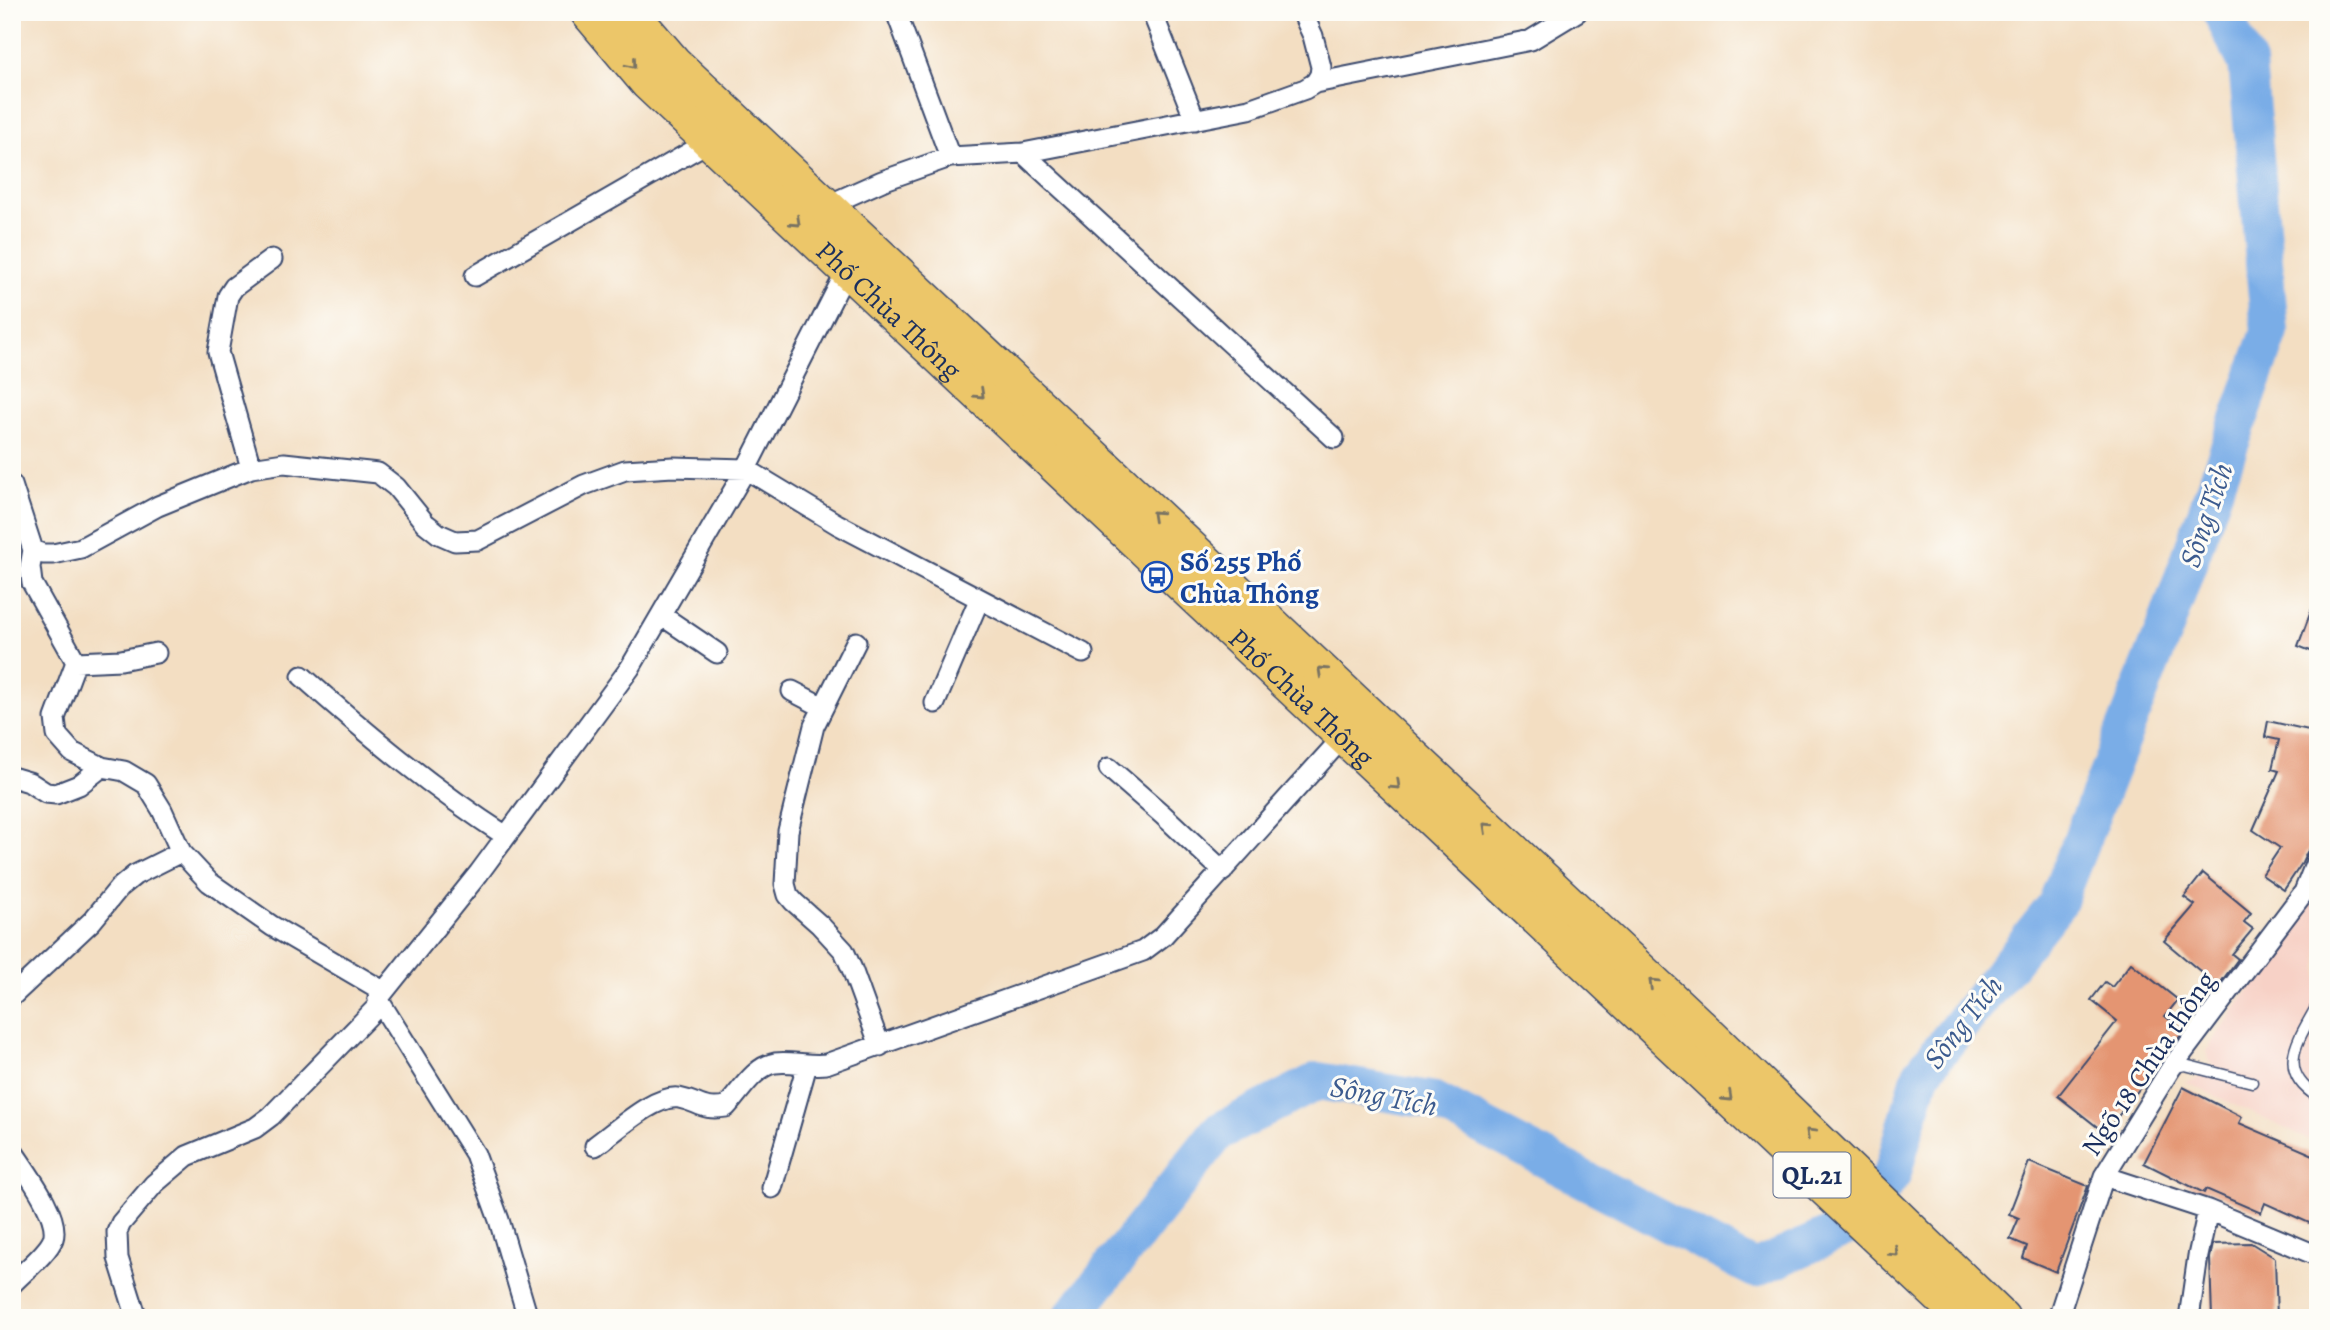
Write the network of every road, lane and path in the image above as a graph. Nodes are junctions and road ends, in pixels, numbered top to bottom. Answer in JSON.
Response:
{"nodes":[{"id":1,"x":588,"y":12,"type":"edge"},
{"id":2,"x":630,"y":12,"type":"edge"},
{"id":3,"x":896,"y":12,"type":"edge"},
{"id":4,"x":1152,"y":12,"type":"edge"},
{"id":5,"x":1302,"y":12,"type":"edge"},
{"id":6,"x":1577,"y":12,"type":"edge"},
{"id":7,"x":1315,"y":83,"type":"junction"},
{"id":8,"x":1195,"y":120,"type":"junction"},
{"id":9,"x":710,"y":141,"type":"junction"},
{"id":10,"x":1023,"y":153,"type":"junction"},
{"id":11,"x":950,"y":157,"type":"junction"},
{"id":12,"x":827,"y":206,"type":"junction"},
{"id":13,"x":272,"y":259,"type":"dead end"},
{"id":14,"x":847,"y":270,"type":"junction"},
{"id":15,"x":475,"y":276,"type":"dead end"},
{"id":16,"x":1334,"y":438,"type":"dead end"},
{"id":17,"x":251,"y":468,"type":"junction"},
{"id":18,"x":746,"y":469,"type":"junction"},
{"id":19,"x":12,"y":485,"type":"edge"},
{"id":20,"x":33,"y":550,"type":"junction"},
{"id":21,"x":979,"y":600,"type":"junction"},
{"id":22,"x":661,"y":615,"type":"junction"},
{"id":23,"x":856,"y":642,"type":"dead end"},
{"id":24,"x":156,"y":653,"type":"dead end"},
{"id":25,"x":717,"y":653,"type":"dead end"},
{"id":26,"x":1083,"y":653,"type":"dead end"},
{"id":27,"x":76,"y":662,"type":"junction"},
{"id":28,"x":302,"y":676,"type":"dead end"},
{"id":29,"x":792,"y":691,"type":"dead end"},
{"id":30,"x":935,"y":703,"type":"dead end"},
{"id":31,"x":823,"y":707,"type":"junction"},
{"id":32,"x":1344,"y":736,"type":"junction"},
{"id":33,"x":102,"y":767,"type":"junction"},
{"id":34,"x":1109,"y":768,"type":"dead end"},
{"id":35,"x":12,"y":777,"type":"edge"},
{"id":36,"x":506,"y":836,"type":"junction"},
{"id":37,"x":181,"y":852,"type":"junction"},
{"id":38,"x":2318,"y":857,"type":"edge"},
{"id":39,"x":1223,"y":871,"type":"junction"},
{"id":40,"x":12,"y":996,"type":"edge"},
{"id":41,"x":382,"y":997,"type":"junction"},
{"id":42,"x":2318,"y":1004,"type":"edge"},
{"id":43,"x":1690,"y":1040,"type":"junction"},
{"id":44,"x":880,"y":1046,"type":"junction"},
{"id":45,"x":807,"y":1065,"type":"junction"},
{"id":46,"x":2171,"y":1068,"type":"junction"},
{"id":47,"x":2252,"y":1082,"type":"dead end"},
{"id":48,"x":2318,"y":1097,"type":"edge"},
{"id":49,"x":596,"y":1146,"type":"dead end"},
{"id":50,"x":12,"y":1150,"type":"edge"},
{"id":51,"x":2104,"y":1176,"type":"junction"},
{"id":52,"x":772,"y":1188,"type":"dead end"},
{"id":53,"x":2208,"y":1210,"type":"junction"},
{"id":54,"x":2318,"y":1256,"type":"edge"},
{"id":55,"x":12,"y":1284,"type":"edge"},
{"id":56,"x":1958,"y":1300,"type":"edge"},
{"id":57,"x":135,"y":1312,"type":"dead end"},
{"id":58,"x":528,"y":1318,"type":"edge"},
{"id":59,"x":2002,"y":1318,"type":"edge"},
{"id":60,"x":2058,"y":1318,"type":"edge"},
{"id":61,"x":2189,"y":1318,"type":"edge"}],
"edges":[{"from":1,"to":9,"type":"highway","name":"Phố Chùa Thông","number":"QL.21","one_way":true},
{"from":2,"to":12,"type":"highway","name":"Phố Chùa Thông","number":"QL.21"},
{"from":3,"to":11,"type":"street"},
{"from":4,"to":8,"type":"street"},
{"from":5,"to":7,"type":"street"},
{"from":6,"to":7,"type":"street"},
{"from":7,"to":8,"type":"street"},
{"from":8,"to":10,"type":"street"},
{"from":9,"to":14,"type":"highway","name":"Phố Chùa Thông","number":"QL.21","one_way":true},
{"from":9,"to":15,"type":"street"},
{"from":10,"to":11,"type":"street"},
{"from":10,"to":16,"type":"street"},
{"from":11,"to":12,"type":"street"},
{"from":43,"to":12,"type":"highway","name":"Phố Chùa Thông","number":"QL.21","one_way":true},
{"from":13,"to":17,"type":"street"},
{"from":14,"to":18,"type":"street"},
{"from":14,"to":32,"type":"highway","name":"Phố Chùa Thông","number":"QL.21","one_way":true},
{"from":17,"to":18,"type":"street"},
{"from":17,"to":20,"type":"street"},
{"from":18,"to":21,"type":"street"},
{"from":18,"to":22,"type":"street"},
{"from":19,"to":20,"type":"street"},
{"from":20,"to":27,"type":"street"},
{"from":21,"to":26,"type":"street"},
{"from":21,"to":30,"type":"street"},
{"from":22,"to":25,"type":"street"},
{"from":22,"to":36,"type":"street"},
{"from":23,"to":31,"type":"street"},
{"from":24,"to":27,"type":"street"},
{"from":27,"to":33,"type":"street"},
{"from":28,"to":36,"type":"street"},
{"from":29,"to":31,"type":"street"},
{"from":31,"to":44,"type":"street"},
{"from":32,"to":39,"type":"street"},
{"from":32,"to":43,"type":"highway","name":"Phố Chùa Thông","number":"QL.21","one_way":true},
{"from":33,"to":35,"type":"street"},
{"from":33,"to":37,"type":"street"},
{"from":34,"to":39,"type":"street"},
{"from":36,"to":41,"type":"street"},
{"from":37,"to":40,"type":"street"},
{"from":37,"to":41,"type":"street"},
{"from":38,"to":46,"type":"street","name":"Ngõ 18 Chùa thông"},
{"from":39,"to":44,"type":"street"},
{"from":41,"to":57,"type":"street"},
{"from":41,"to":58,"type":"street"},
{"from":42,"to":48,"type":"lane"},
{"from":43,"to":56,"type":"highway","name":"Phố Chùa Thông","number":"QL.21"},
{"from":44,"to":45,"type":"street"},
{"from":45,"to":49,"type":"street"},
{"from":45,"to":52,"type":"street"},
{"from":46,"to":47,"type":"lane"},
{"from":46,"to":51,"type":"street","name":"Ngõ 18 Chùa thông"},
{"from":50,"to":55,"type":"street"},
{"from":51,"to":53,"type":"street"},
{"from":51,"to":60,"type":"street","name":"Ngõ 18 Chùa thông"},
{"from":53,"to":54,"type":"street"},
{"from":53,"to":61,"type":"street"},
{"from":56,"to":59,"type":"highway","name":"Phố Chùa Thông","number":"QL.21"}]}
